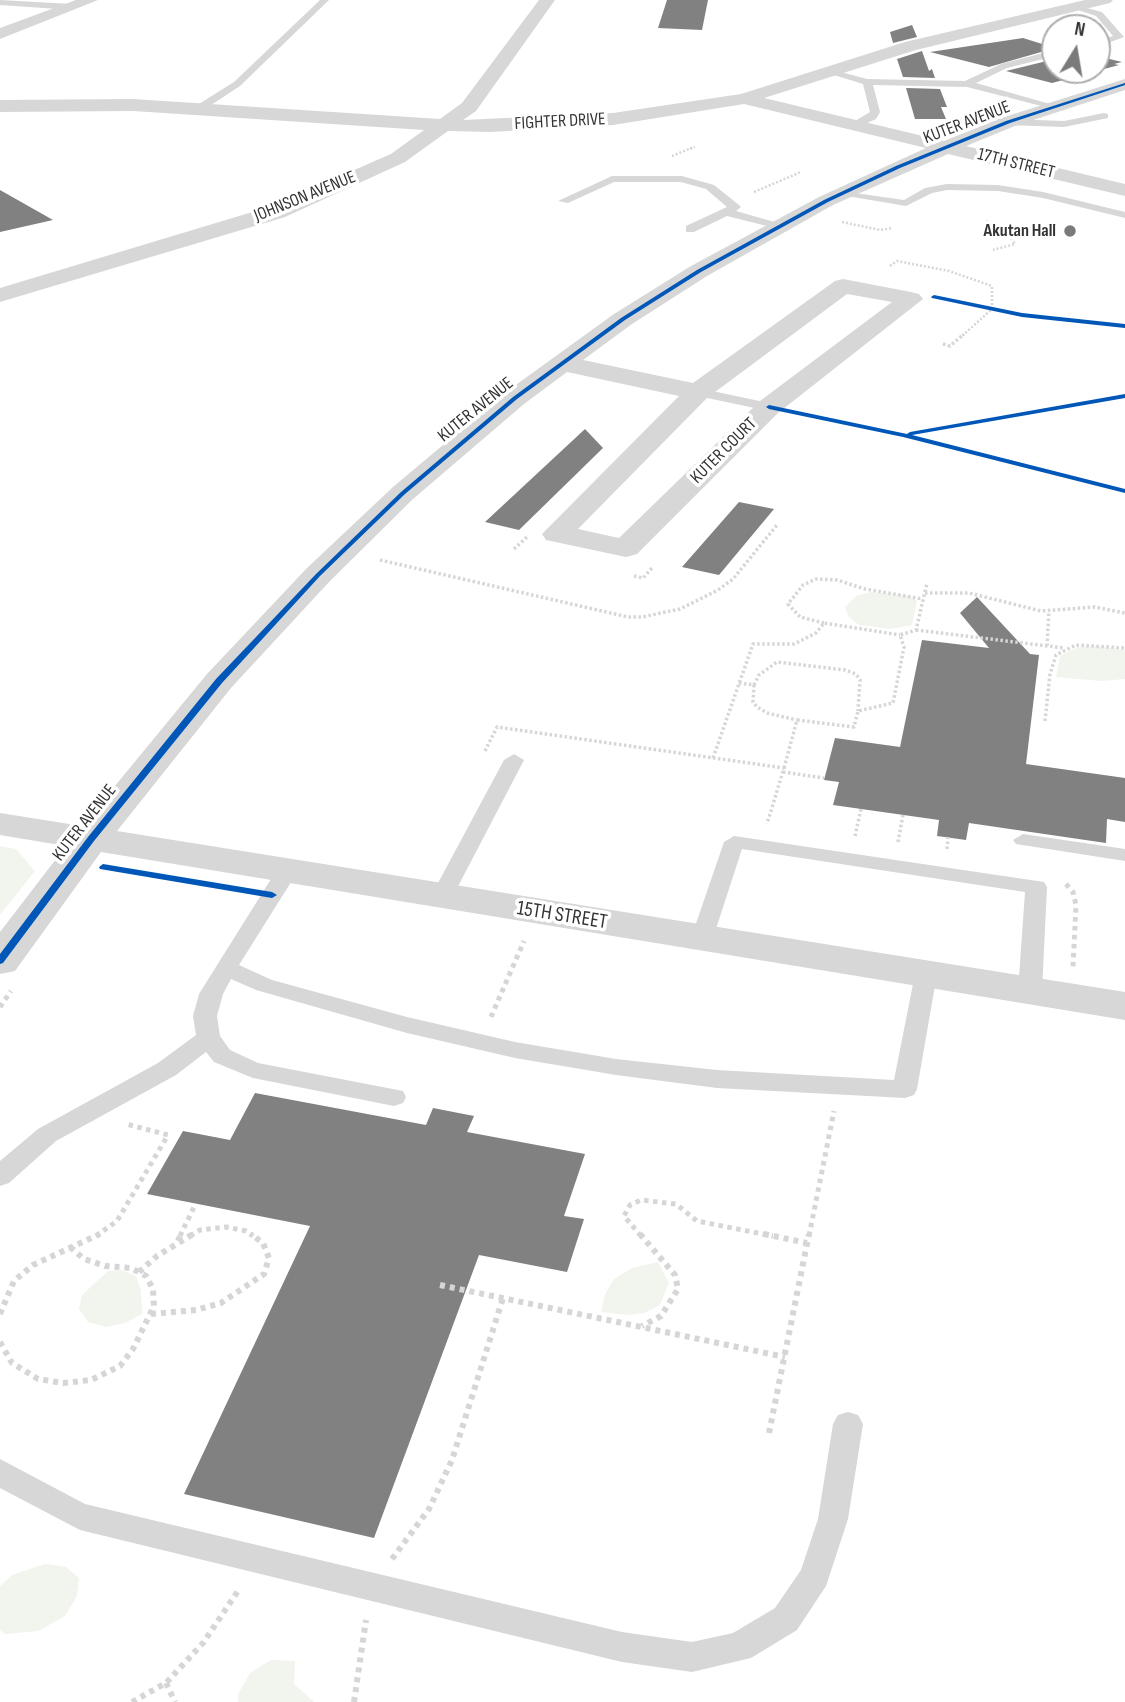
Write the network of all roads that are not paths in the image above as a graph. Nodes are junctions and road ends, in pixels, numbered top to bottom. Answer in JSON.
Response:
{"nodes":[{"id":1,"x":90,"y":0,"type":"edge"},
{"id":2,"x":325,"y":0,"type":"edge"},
{"id":3,"x":547,"y":0,"type":"edge"},
{"id":4,"x":0,"y":2,"type":"edge"},
{"id":5,"x":72,"y":7,"type":"junction"},
{"id":6,"x":1104,"y":9,"type":"edge"},
{"id":7,"x":1114,"y":18,"type":"dead end"},
{"id":8,"x":0,"y":34,"type":"edge"},
{"id":9,"x":1122,"y":38,"type":"edge"},
{"id":10,"x":1041,"y":57,"type":"edge"},
{"id":11,"x":826,"y":71,"type":"junction"},
{"id":12,"x":867,"y":82,"type":"junction"},
{"id":13,"x":967,"y":84,"type":"junction"},
{"id":14,"x":1125,"y":84,"type":"edge"},
{"id":15,"x":744,"y":99,"type":"junction"},
{"id":16,"x":0,"y":106,"type":"edge"},
{"id":17,"x":1053,"y":107,"type":"junction"},
{"id":18,"x":198,"y":109,"type":"junction"},
{"id":19,"x":1104,"y":116,"type":"dead end"},
{"id":20,"x":1008,"y":122,"type":"junction"},
{"id":21,"x":441,"y":125,"type":"junction"},
{"id":22,"x":854,"y":125,"type":"junction"},
{"id":23,"x":947,"y":147,"type":"junction"},
{"id":24,"x":1125,"y":190,"type":"edge"},
{"id":25,"x":841,"y":194,"type":"junction"},
{"id":26,"x":564,"y":201,"type":"dead end"},
{"id":27,"x":726,"y":212,"type":"junction"},
{"id":28,"x":1125,"y":215,"type":"edge"},
{"id":29,"x":779,"y":225,"type":"junction"},
{"id":30,"x":690,"y":229,"type":"dead end"},
{"id":31,"x":0,"y":295,"type":"edge"},
{"id":32,"x":562,"y":363,"type":"junction"},
{"id":33,"x":698,"y":392,"type":"junction"},
{"id":34,"x":769,"y":407,"type":"junction"},
{"id":35,"x":514,"y":760,"type":"dead end"},
{"id":36,"x":0,"y":824,"type":"edge"},
{"id":37,"x":91,"y":839,"type":"junction"},
{"id":38,"x":1023,"y":840,"type":"dead end"},
{"id":39,"x":1125,"y":855,"type":"edge"},
{"id":40,"x":287,"y":871,"type":"junction"},
{"id":41,"x":442,"y":896,"type":"junction"},
{"id":42,"x":702,"y":938,"type":"junction"},
{"id":43,"x":0,"y":961,"type":"edge"},
{"id":44,"x":226,"y":968,"type":"junction"},
{"id":45,"x":926,"y":974,"type":"junction"},
{"id":46,"x":1030,"y":991,"type":"junction"},
{"id":47,"x":1125,"y":1006,"type":"edge"},
{"id":48,"x":208,"y":1038,"type":"junction"},
{"id":49,"x":394,"y":1097,"type":"dead end"},
{"id":50,"x":0,"y":1176,"type":"edge"},
{"id":51,"x":848,"y":1424,"type":"dead end"},
{"id":52,"x":0,"y":1472,"type":"edge"}],
"edges":[{"from":1,"to":5,"type":"street"},
{"from":2,"to":18,"type":"lane"},
{"from":3,"to":21,"type":"street","name":"JOHNSON AVENUE"},
{"from":4,"to":5,"type":"lane"},
{"from":5,"to":8,"type":"street"},
{"from":6,"to":7,"type":"lane"},
{"from":6,"to":9,"type":"lane"},
{"from":6,"to":11,"type":"street","name":"FIGHTER DRIVE"},
{"from":10,"to":13,"type":"lane"},
{"from":11,"to":12,"type":"lane"},
{"from":11,"to":15,"type":"street","name":"FIGHTER DRIVE"},
{"from":12,"to":13,"type":"lane"},
{"from":12,"to":22,"type":"lane"},
{"from":13,"to":17,"type":"lane"},
{"from":14,"to":17,"type":"street","name":"KUTER AVENUE"},
{"from":15,"to":21,"type":"street","name":"FIGHTER DRIVE"},
{"from":15,"to":22,"type":"street","name":"17TH STREET"},
{"from":16,"to":18,"type":"street","name":"FIGHTER DRIVE"},
{"from":17,"to":20,"type":"street","name":"KUTER AVENUE"},
{"from":18,"to":21,"type":"street","name":"FIGHTER DRIVE"},
{"from":19,"to":20,"type":"lane"},
{"from":20,"to":23,"type":"street","name":"KUTER AVENUE"},
{"from":21,"to":31,"type":"street","name":"JOHNSON AVENUE"},
{"from":22,"to":23,"type":"street","name":"17TH STREET"},
{"from":23,"to":24,"type":"street","name":"17TH STREET"},
{"from":23,"to":25,"type":"street","name":"KUTER AVENUE"},
{"from":25,"to":28,"type":"lane"},
{"from":25,"to":29,"type":"street","name":"KUTER AVENUE"},
{"from":26,"to":27,"type":"lane"},
{"from":27,"to":29,"type":"lane"},
{"from":27,"to":30,"type":"lane"},
{"from":29,"to":32,"type":"street","name":"KUTER AVENUE"},
{"from":32,"to":33,"type":"street"},
{"from":32,"to":37,"type":"street","name":"KUTER AVENUE"},
{"from":33,"to":34,"type":"lane"},
{"from":33,"to":34,"type":"street","name":"KUTER COURT"},
{"from":33,"to":34,"type":"street","name":"KUTER COURT"},
{"from":35,"to":41,"type":"lane"},
{"from":36,"to":37,"type":"street","name":"15TH STREET"},
{"from":37,"to":40,"type":"street","name":"15TH STREET"},
{"from":37,"to":43,"type":"street","name":"KUTER AVENUE"},
{"from":38,"to":39,"type":"lane"},
{"from":40,"to":41,"type":"street","name":"15TH STREET"},
{"from":40,"to":44,"type":"lane"},
{"from":41,"to":42,"type":"street","name":"15TH STREET"},
{"from":42,"to":45,"type":"street","name":"15TH STREET"},
{"from":42,"to":46,"type":"lane"},
{"from":44,"to":45,"type":"lane"},
{"from":44,"to":48,"type":"lane"},
{"from":45,"to":46,"type":"street","name":"15TH STREET"},
{"from":46,"to":47,"type":"street","name":"15TH STREET"},
{"from":48,"to":49,"type":"lane"},
{"from":48,"to":50,"type":"lane"},
{"from":51,"to":52,"type":"lane"}]}
